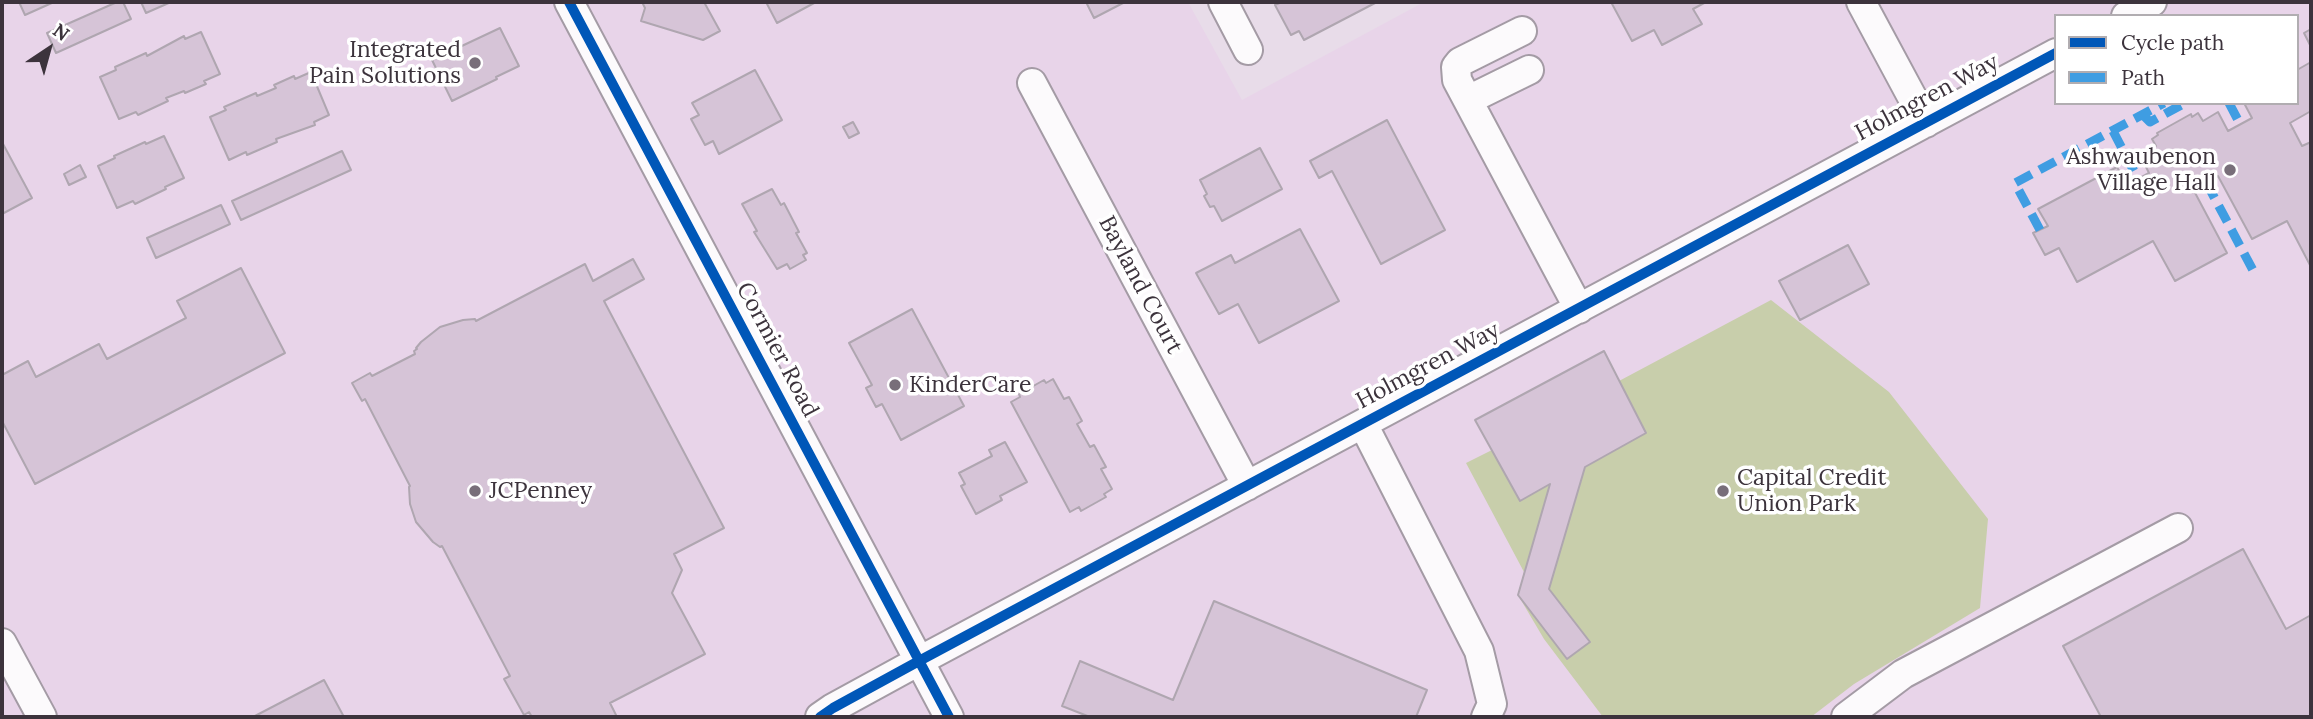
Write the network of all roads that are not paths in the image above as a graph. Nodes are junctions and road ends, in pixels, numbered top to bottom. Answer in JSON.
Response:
{"nodes":[{"id":1,"x":569,"y":2,"type":"edge"},
{"id":2,"x":1223,"y":2,"type":"edge"},
{"id":3,"x":1861,"y":2,"type":"edge"},
{"id":4,"x":2152,"y":2,"type":"edge"},
{"id":5,"x":2130,"y":14,"type":"edge"},
{"id":6,"x":1522,"y":31,"type":"dead end"},
{"id":7,"x":1248,"y":50,"type":"dead end"},
{"id":8,"x":2054,"y":54,"type":"edge"},
{"id":9,"x":1529,"y":70,"type":"dead end"},
{"id":10,"x":1032,"y":83,"type":"dead end"},
{"id":11,"x":1468,"y":100,"type":"junction"},
{"id":12,"x":1926,"y":123,"type":"junction"},
{"id":13,"x":1578,"y":309,"type":"junction"},
{"id":14,"x":1363,"y":424,"type":"junction"},
{"id":15,"x":1247,"y":486,"type":"junction"},
{"id":16,"x":2178,"y":528,"type":"dead end"},
{"id":17,"x":2,"y":643,"type":"edge"},
{"id":18,"x":919,"y":661,"type":"junction"},
{"id":19,"x":42,"y":717,"type":"edge"},
{"id":20,"x":820,"y":717,"type":"edge"},
{"id":21,"x":949,"y":717,"type":"edge"},
{"id":22,"x":1486,"y":717,"type":"edge"},
{"id":23,"x":1846,"y":717,"type":"edge"}],
"edges":[{"from":1,"to":18,"type":"street","name":"Cormier Road"},
{"from":2,"to":7,"type":"street"},
{"from":3,"to":12,"type":"street"},
{"from":4,"to":5,"type":"street"},
{"from":6,"to":11,"type":"street"},
{"from":8,"to":12,"type":"street","name":"Holmgren Way"},
{"from":9,"to":11,"type":"street"},
{"from":10,"to":15,"type":"street","name":"Bayland Court"},
{"from":11,"to":13,"type":"street"},
{"from":12,"to":13,"type":"street","name":"Holmgren Way"},
{"from":13,"to":14,"type":"street","name":"Holmgren Way"},
{"from":14,"to":15,"type":"street","name":"Holmgren Way"},
{"from":14,"to":22,"type":"street"},
{"from":15,"to":18,"type":"street","name":"Holmgren Way"},
{"from":16,"to":23,"type":"street"},
{"from":17,"to":19,"type":"street"},
{"from":18,"to":20,"type":"street","name":"Holmgren Way"},
{"from":18,"to":21,"type":"street","name":"Cormier Road"}]}
